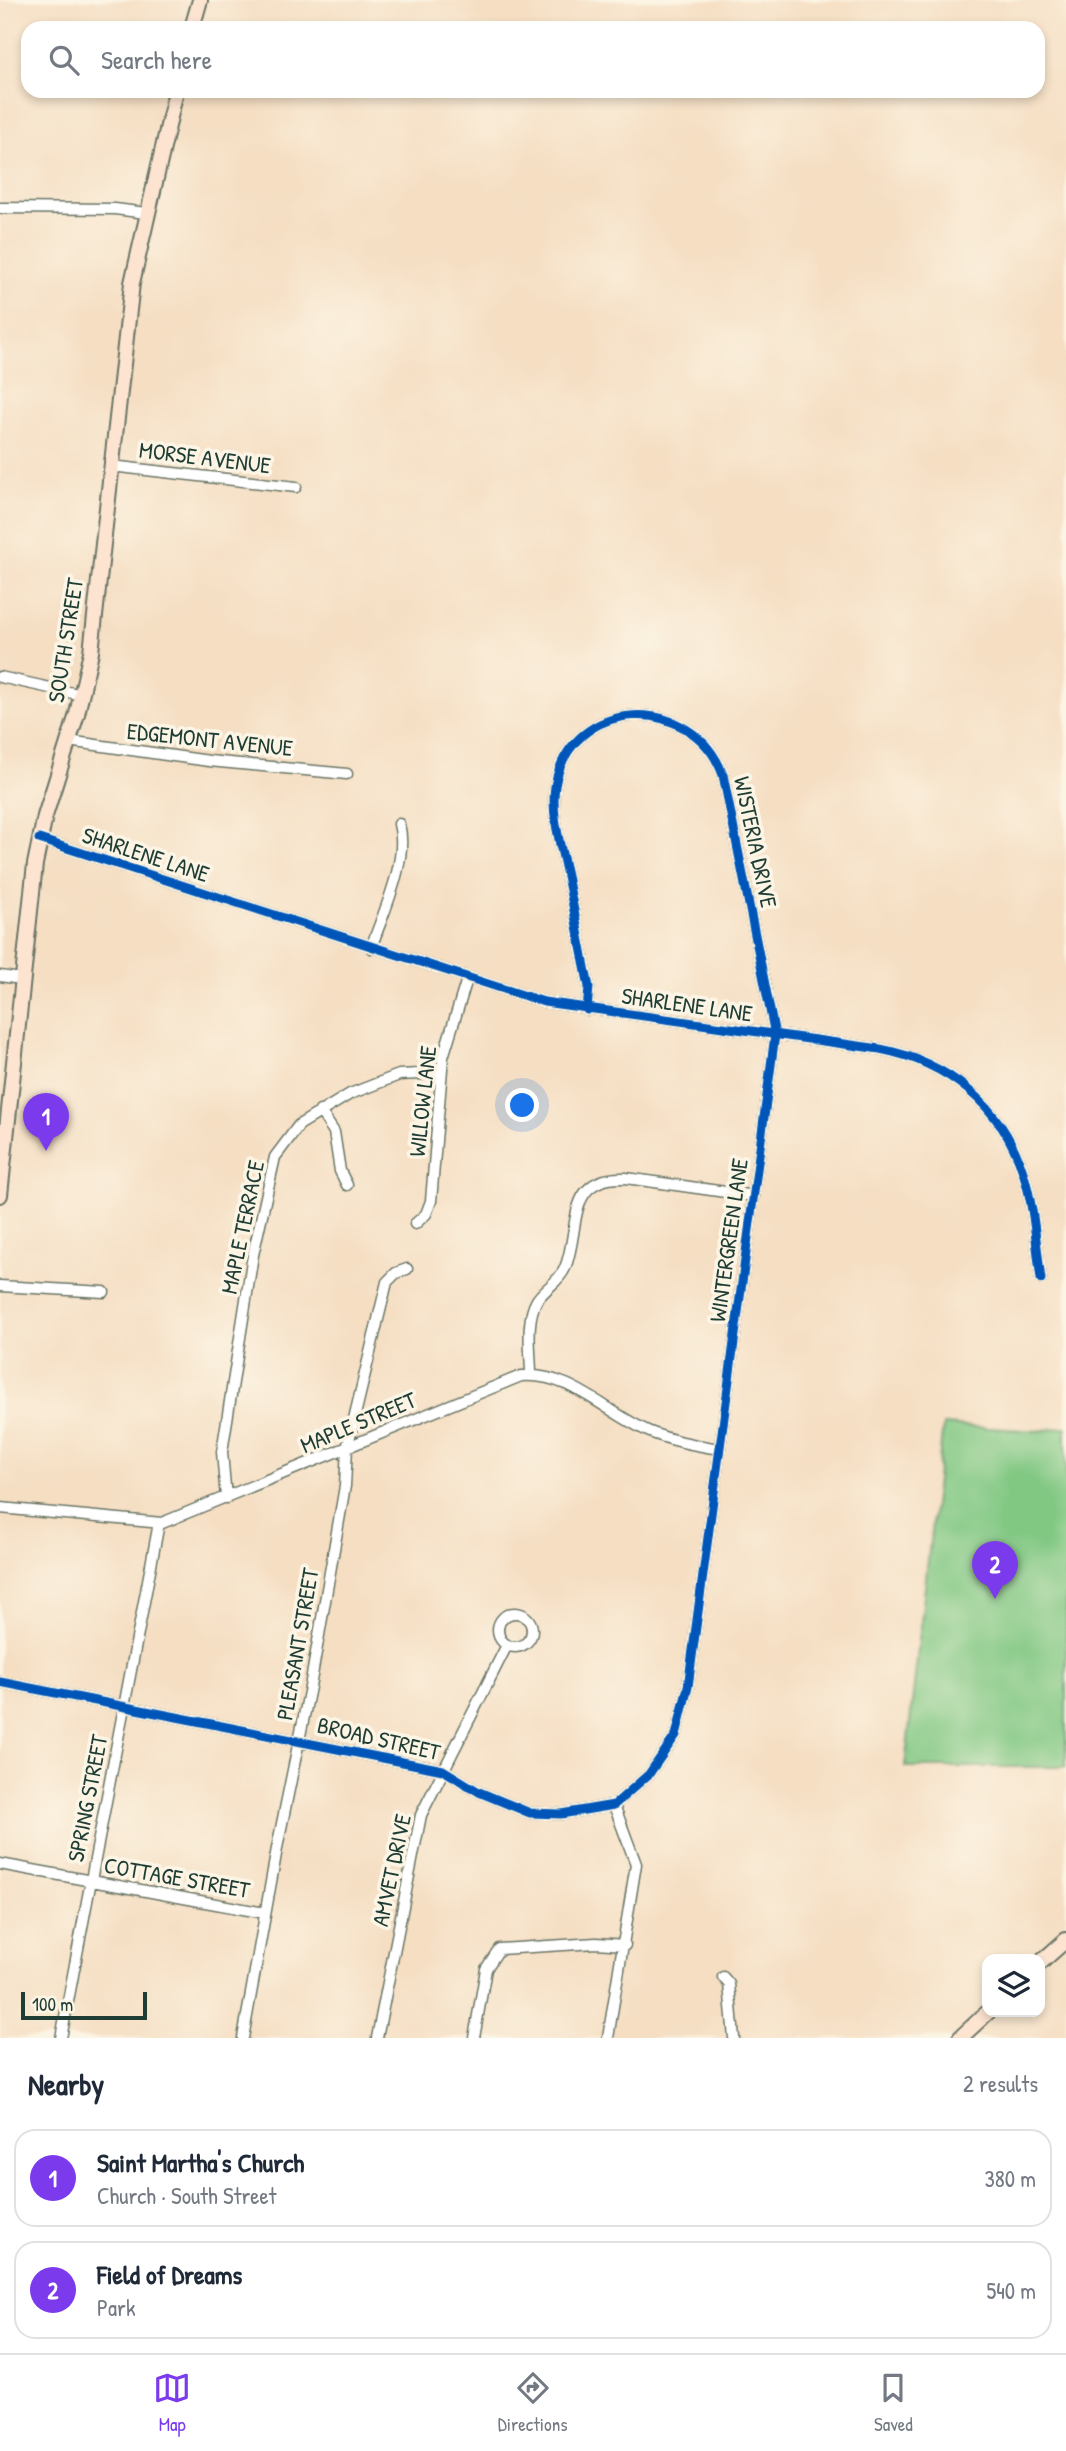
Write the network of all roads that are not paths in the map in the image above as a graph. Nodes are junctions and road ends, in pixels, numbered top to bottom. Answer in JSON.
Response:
{"nodes":[{"id":1,"x":200,"y":0,"type":"edge"},
{"id":2,"x":194,"y":21,"type":"edge"},
{"id":3,"x":174,"y":98,"type":"edge"},
{"id":4,"x":0,"y":208,"type":"edge"},
{"id":5,"x":146,"y":213,"type":"junction"},
{"id":6,"x":111,"y":466,"type":"junction"},
{"id":7,"x":296,"y":487,"type":"dead end"},
{"id":8,"x":0,"y":677,"type":"edge"},
{"id":9,"x":82,"y":695,"type":"junction"},
{"id":10,"x":68,"y":741,"type":"junction"},
{"id":11,"x":347,"y":774,"type":"dead end"},
{"id":12,"x":399,"y":824,"type":"dead end"},
{"id":13,"x":39,"y":839,"type":"junction"},
{"id":14,"x":371,"y":948,"type":"junction"},
{"id":15,"x":0,"y":975,"type":"edge"},
{"id":16,"x":21,"y":979,"type":"junction"},
{"id":17,"x":467,"y":979,"type":"junction"},
{"id":18,"x":587,"y":1010,"type":"junction"},
{"id":19,"x":775,"y":1035,"type":"junction"},
{"id":20,"x":441,"y":1073,"type":"junction"},
{"id":21,"x":320,"y":1111,"type":"junction"},
{"id":22,"x":346,"y":1185,"type":"dead end"},
{"id":23,"x":0,"y":1195,"type":"edge"},
{"id":24,"x":754,"y":1196,"type":"junction"},
{"id":25,"x":415,"y":1224,"type":"dead end"},
{"id":26,"x":407,"y":1269,"type":"dead end"},
{"id":27,"x":1041,"y":1279,"type":"dead end"},
{"id":28,"x":0,"y":1286,"type":"edge"},
{"id":29,"x":104,"y":1293,"type":"dead end"},
{"id":30,"x":531,"y":1375,"type":"junction"},
{"id":31,"x":347,"y":1448,"type":"junction"},
{"id":32,"x":719,"y":1449,"type":"junction"},
{"id":33,"x":226,"y":1499,"type":"junction"},
{"id":34,"x":0,"y":1508,"type":"edge"},
{"id":35,"x":159,"y":1524,"type":"junction"},
{"id":36,"x":507,"y":1645,"type":"dead end"},
{"id":37,"x":0,"y":1682,"type":"edge"},
{"id":38,"x":125,"y":1705,"type":"junction"},
{"id":39,"x":299,"y":1740,"type":"junction"},
{"id":40,"x":443,"y":1770,"type":"junction"},
{"id":41,"x":614,"y":1805,"type":"junction"},
{"id":42,"x":0,"y":1864,"type":"edge"},
{"id":43,"x":90,"y":1881,"type":"junction"},
{"id":44,"x":265,"y":1913,"type":"junction"},
{"id":45,"x":1066,"y":1940,"type":"edge"},
{"id":46,"x":625,"y":1945,"type":"junction"},
{"id":47,"x":1045,"y":1959,"type":"edge"},
{"id":48,"x":723,"y":1977,"type":"dead end"},
{"id":49,"x":983,"y":2017,"type":"edge"},
{"id":50,"x":61,"y":2038,"type":"edge"},
{"id":51,"x":243,"y":2038,"type":"edge"},
{"id":52,"x":377,"y":2038,"type":"edge"},
{"id":53,"x":474,"y":2038,"type":"edge"},
{"id":54,"x":608,"y":2038,"type":"edge"},
{"id":55,"x":734,"y":2038,"type":"edge"},
{"id":56,"x":960,"y":2038,"type":"edge"}],
"edges":[{"from":1,"to":2,"type":"main road"},
{"from":3,"to":5,"type":"main road","name":"SOUTH STREET"},
{"from":4,"to":5,"type":"street"},
{"from":5,"to":6,"type":"main road","name":"SOUTH STREET"},
{"from":6,"to":7,"type":"street","name":"MORSE AVENUE"},
{"from":6,"to":9,"type":"main road","name":"SOUTH STREET"},
{"from":8,"to":9,"type":"street"},
{"from":9,"to":10,"type":"main road","name":"SOUTH STREET"},
{"from":10,"to":11,"type":"street","name":"EDGEMONT AVENUE"},
{"from":10,"to":13,"type":"main road","name":"SOUTH STREET"},
{"from":12,"to":14,"type":"street"},
{"from":13,"to":14,"type":"street","name":"SHARLENE LANE"},
{"from":13,"to":16,"type":"main road","name":"SOUTH STREET"},
{"from":14,"to":17,"type":"street","name":"SHARLENE LANE"},
{"from":15,"to":16,"type":"street"},
{"from":16,"to":23,"type":"main road","name":"SOUTH STREET"},
{"from":17,"to":18,"type":"street","name":"SHARLENE LANE"},
{"from":17,"to":20,"type":"street","name":"WILLOW LANE"},
{"from":18,"to":19,"type":"street","name":"SHARLENE LANE"},
{"from":18,"to":19,"type":"street","name":"WISTERIA DRIVE"},
{"from":19,"to":24,"type":"street","name":"WINTERGREEN LANE"},
{"from":19,"to":27,"type":"street","name":"SHARLENE LANE"},
{"from":20,"to":21,"type":"street","name":"MAPLE TERRACE"},
{"from":20,"to":25,"type":"street","name":"WILLOW LANE"},
{"from":21,"to":22,"type":"street"},
{"from":21,"to":33,"type":"street","name":"MAPLE TERRACE"},
{"from":24,"to":30,"type":"street"},
{"from":24,"to":32,"type":"street","name":"WINTERGREEN LANE"},
{"from":26,"to":31,"type":"street","name":"PLEASANT STREET"},
{"from":28,"to":29,"type":"street"},
{"from":30,"to":31,"type":"street","name":"MAPLE STREET"},
{"from":30,"to":32,"type":"street","name":"MAPLE STREET"},
{"from":31,"to":33,"type":"street","name":"MAPLE STREET"},
{"from":31,"to":39,"type":"street","name":"PLEASANT STREET"},
{"from":32,"to":41,"type":"street"},
{"from":33,"to":35,"type":"street","name":"MAPLE STREET"},
{"from":34,"to":35,"type":"street","name":"MAPLE STREET"},
{"from":35,"to":38,"type":"street","name":"SPRING STREET"},
{"from":36,"to":40,"type":"street","name":"AMVET DRIVE"},
{"from":37,"to":38,"type":"street","name":"BROAD STREET"},
{"from":38,"to":39,"type":"street","name":"BROAD STREET"},
{"from":38,"to":43,"type":"street","name":"SPRING STREET"},
{"from":39,"to":40,"type":"street","name":"BROAD STREET"},
{"from":39,"to":44,"type":"street","name":"PLEASANT STREET"},
{"from":40,"to":41,"type":"street","name":"BROAD STREET"},
{"from":40,"to":52,"type":"street","name":"AMVET DRIVE"},
{"from":41,"to":46,"type":"street"},
{"from":42,"to":43,"type":"street","name":"COTTAGE STREET"},
{"from":43,"to":44,"type":"street","name":"COTTAGE STREET"},
{"from":43,"to":50,"type":"street","name":"SPRING STREET"},
{"from":44,"to":51,"type":"street","name":"PLEASANT STREET"},
{"from":45,"to":47,"type":"main road"},
{"from":46,"to":53,"type":"street"},
{"from":46,"to":54,"type":"street"},
{"from":48,"to":55,"type":"street"},
{"from":49,"to":56,"type":"main road"}]}
